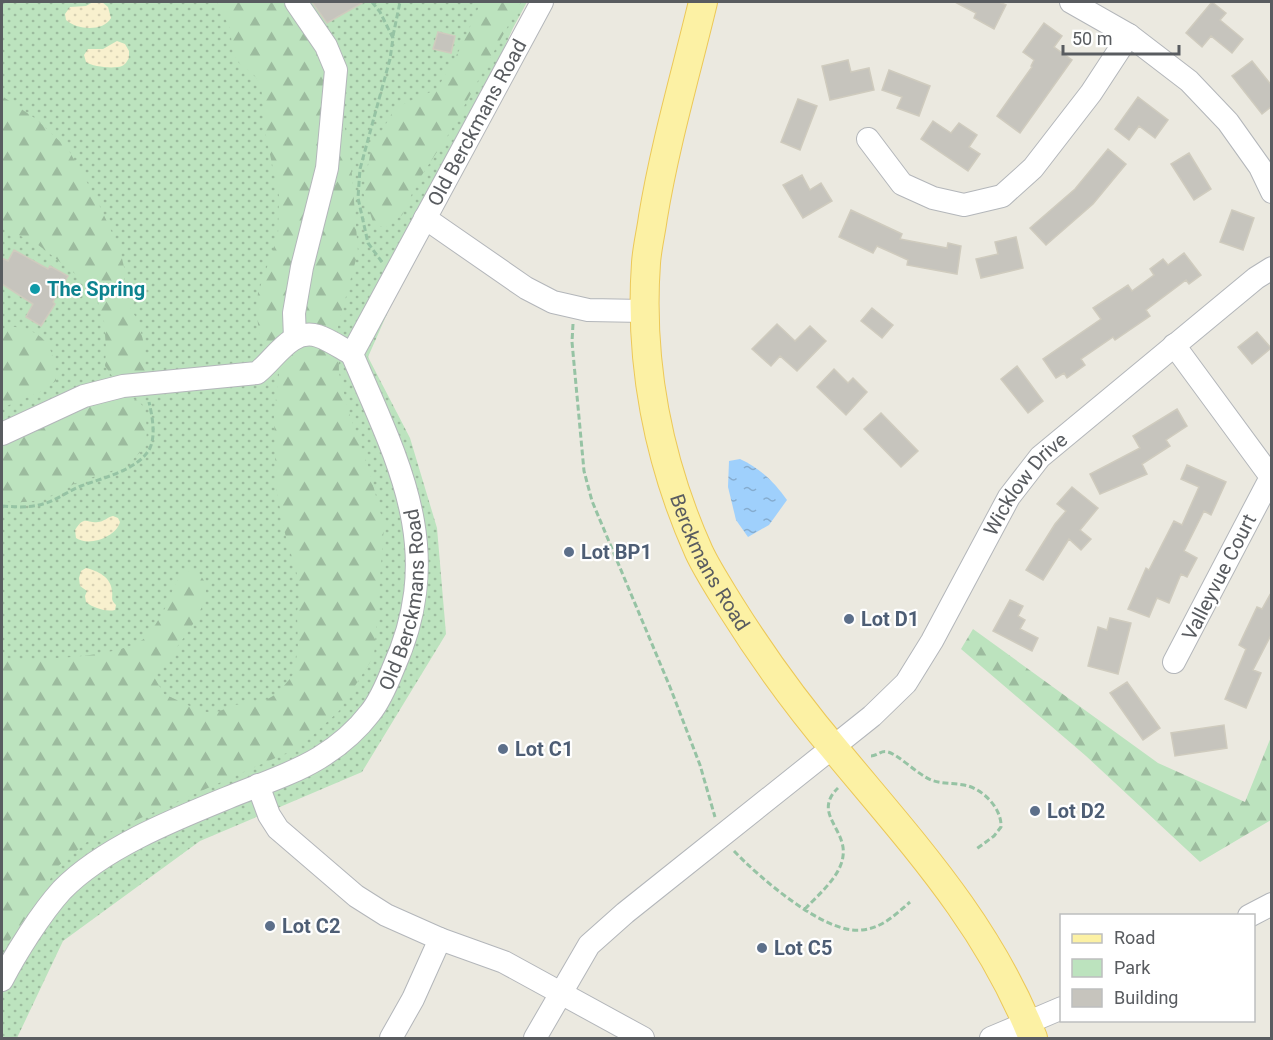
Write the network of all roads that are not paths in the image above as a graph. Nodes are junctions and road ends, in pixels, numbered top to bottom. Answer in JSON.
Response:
{"nodes":[{"id":1,"x":296,"y":2,"type":"edge"},
{"id":2,"x":542,"y":2,"type":"edge"},
{"id":3,"x":703,"y":2,"type":"edge"},
{"id":4,"x":1071,"y":2,"type":"edge"},
{"id":5,"x":1129,"y":35,"type":"junction"},
{"id":6,"x":868,"y":139,"type":"dead end"},
{"id":7,"x":1272,"y":192,"type":"edge"},
{"id":8,"x":425,"y":218,"type":"junction"},
{"id":9,"x":1272,"y":268,"type":"edge"},
{"id":10,"x":644,"y":311,"type":"junction"},
{"id":11,"x":295,"y":338,"type":"junction"},
{"id":12,"x":1174,"y":345,"type":"junction"},
{"id":13,"x":352,"y":354,"type":"junction"},
{"id":14,"x":2,"y":434,"type":"edge"},
{"id":15,"x":1174,"y":662,"type":"dead end"},
{"id":16,"x":833,"y":747,"type":"junction"},
{"id":17,"x":258,"y":785,"type":"junction"},
{"id":18,"x":1272,"y":904,"type":"edge"},
{"id":19,"x":1251,"y":914,"type":"edge"},
{"id":20,"x":440,"y":939,"type":"junction"},
{"id":21,"x":2,"y":981,"type":"edge"},
{"id":22,"x":561,"y":993,"type":"junction"},
{"id":23,"x":1060,"y":1009,"type":"edge"},
{"id":24,"x":1030,"y":1030,"type":"edge"},
{"id":25,"x":391,"y":1038,"type":"edge"},
{"id":26,"x":535,"y":1038,"type":"edge"},
{"id":27,"x":643,"y":1038,"type":"edge"},
{"id":28,"x":990,"y":1038,"type":"edge"}],
"edges":[{"from":1,"to":11,"type":"street"},
{"from":2,"to":8,"type":"street","name":"Old Berckmans Road"},
{"from":3,"to":10,"type":"main road","name":"Berckmans Road"},
{"from":4,"to":5,"type":"street"},
{"from":5,"to":6,"type":"street"},
{"from":5,"to":7,"type":"street"},
{"from":8,"to":10,"type":"street"},
{"from":8,"to":13,"type":"street","name":"Old Berckmans Road"},
{"from":9,"to":12,"type":"street","name":"Wicklow Drive"},
{"from":10,"to":16,"type":"main road","name":"Berckmans Road"},
{"from":11,"to":13,"type":"street"},
{"from":11,"to":14,"type":"street"},
{"from":12,"to":15,"type":"street","name":"Valleyvue Court"},
{"from":12,"to":16,"type":"street","name":"Wicklow Drive"},
{"from":13,"to":17,"type":"street","name":"Old Berckmans Road"},
{"from":16,"to":22,"type":"street","name":"Wicklow Drive"},
{"from":16,"to":24,"type":"main road","name":"Berckmans Road"},
{"from":17,"to":20,"type":"street"},
{"from":17,"to":21,"type":"street","name":"Old Berckmans Road"},
{"from":18,"to":19,"type":"street"},
{"from":20,"to":22,"type":"street"},
{"from":20,"to":25,"type":"street"},
{"from":22,"to":26,"type":"street","name":"Wicklow Drive"},
{"from":22,"to":27,"type":"street"},
{"from":23,"to":24,"type":"street"},
{"from":24,"to":28,"type":"street"}]}
